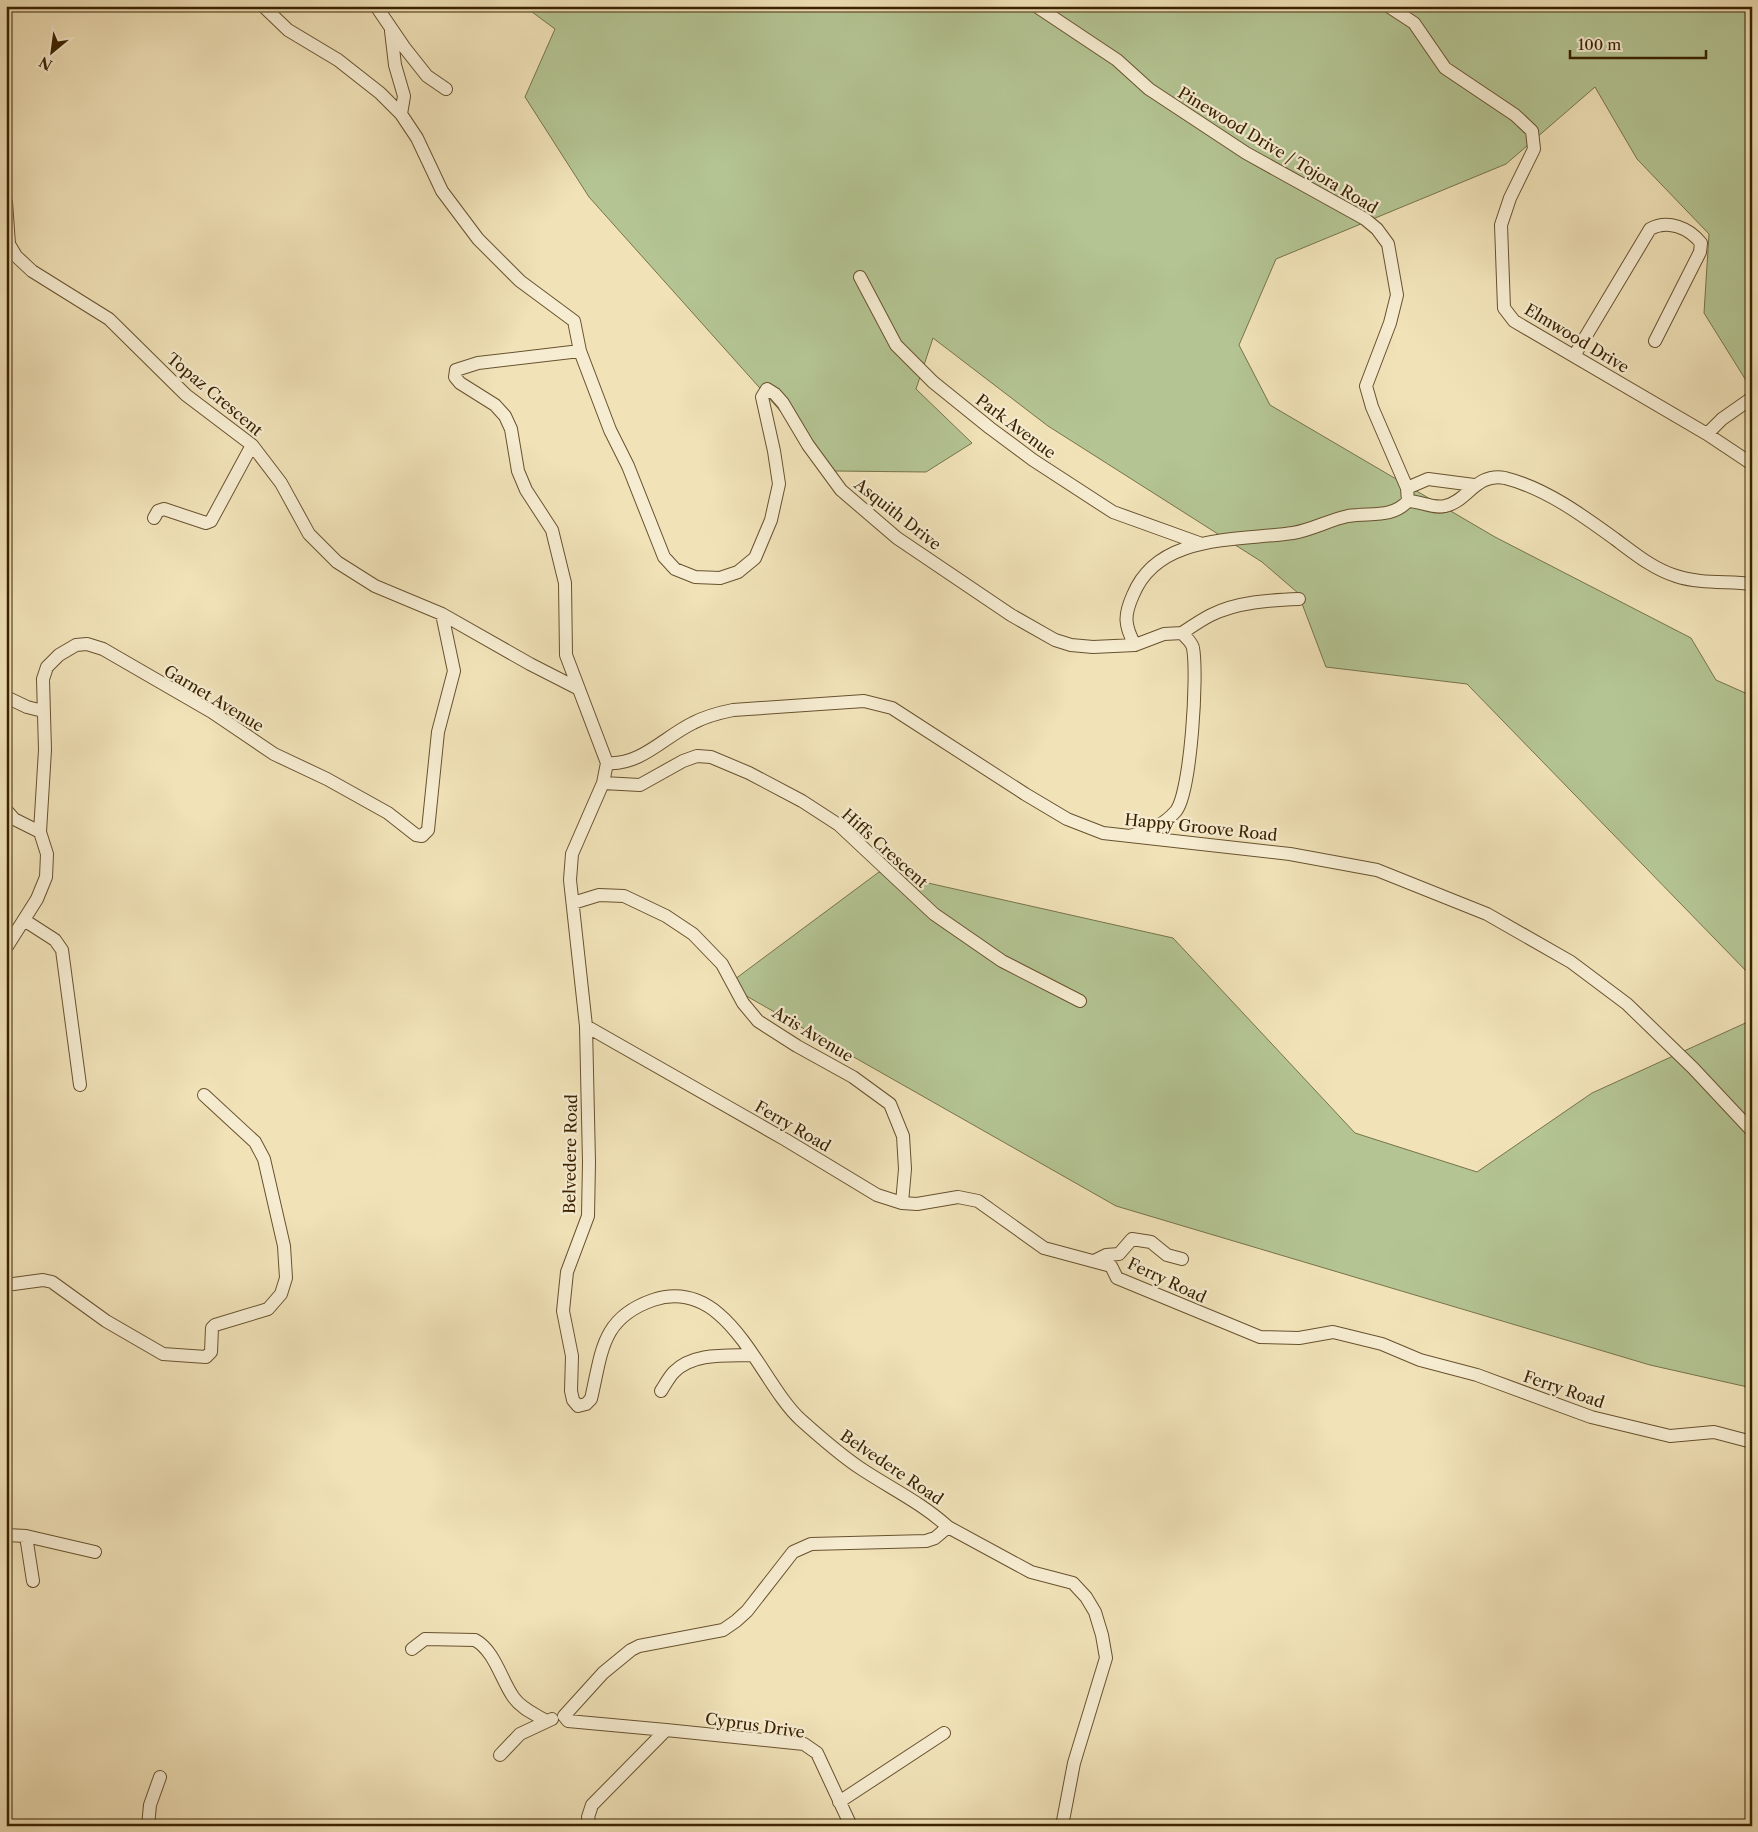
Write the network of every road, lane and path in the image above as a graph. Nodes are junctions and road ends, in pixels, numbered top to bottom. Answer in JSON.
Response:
{"nodes":[{"id":1,"x":263,"y":6,"type":"edge"},
{"id":2,"x":376,"y":6,"type":"edge"},
{"id":3,"x":1036,"y":6,"type":"edge"},
{"id":4,"x":1388,"y":6,"type":"edge"},
{"id":5,"x":389,"y":24,"type":"junction"},
{"id":6,"x":446,"y":89,"type":"dead end"},
{"id":7,"x":401,"y":114,"type":"junction"},
{"id":8,"x":6,"y":202,"type":"edge"},
{"id":9,"x":860,"y":277,"type":"dead end"},
{"id":10,"x":1655,"y":341,"type":"dead end"},
{"id":11,"x":580,"y":351,"type":"junction"},
{"id":12,"x":1574,"y":356,"type":"junction"},
{"id":13,"x":1752,"y":398,"type":"edge"},
{"id":14,"x":1707,"y":434,"type":"junction"},
{"id":15,"x":252,"y":445,"type":"junction"},
{"id":16,"x":1752,"y":464,"type":"edge"},
{"id":17,"x":1474,"y":485,"type":"junction"},
{"id":18,"x":1408,"y":494,"type":"junction"},
{"id":19,"x":154,"y":518,"type":"dead end"},
{"id":20,"x":1199,"y":543,"type":"junction"},
{"id":21,"x":1752,"y":584,"type":"edge"},
{"id":22,"x":1299,"y":599,"type":"dead end"},
{"id":23,"x":442,"y":614,"type":"junction"},
{"id":24,"x":1182,"y":633,"type":"junction"},
{"id":25,"x":1135,"y":644,"type":"junction"},
{"id":26,"x":577,"y":688,"type":"junction"},
{"id":27,"x":6,"y":697,"type":"edge"},
{"id":28,"x":43,"y":711,"type":"junction"},
{"id":29,"x":607,"y":764,"type":"junction"},
{"id":30,"x":603,"y":783,"type":"junction"},
{"id":31,"x":6,"y":810,"type":"edge"},
{"id":32,"x":40,"y":832,"type":"junction"},
{"id":33,"x":1130,"y":836,"type":"junction"},
{"id":34,"x":573,"y":903,"type":"junction"},
{"id":35,"x":24,"y":920,"type":"junction"},
{"id":36,"x":6,"y":948,"type":"edge"},
{"id":37,"x":1080,"y":1000,"type":"dead end"},
{"id":38,"x":586,"y":1026,"type":"junction"},
{"id":39,"x":80,"y":1084,"type":"dead end"},
{"id":40,"x":204,"y":1095,"type":"dead end"},
{"id":41,"x":1752,"y":1131,"type":"edge"},
{"id":42,"x":902,"y":1203,"type":"junction"},
{"id":43,"x":1182,"y":1259,"type":"dead end"},
{"id":44,"x":1094,"y":1262,"type":"junction"},
{"id":45,"x":6,"y":1285,"type":"edge"},
{"id":46,"x":753,"y":1355,"type":"junction"},
{"id":47,"x":661,"y":1391,"type":"dead end"},
{"id":48,"x":1752,"y":1442,"type":"edge"},
{"id":49,"x":948,"y":1528,"type":"junction"},
{"id":50,"x":6,"y":1535,"type":"edge"},
{"id":51,"x":26,"y":1536,"type":"junction"},
{"id":52,"x":95,"y":1552,"type":"dead end"},
{"id":53,"x":33,"y":1581,"type":"dead end"},
{"id":54,"x":412,"y":1649,"type":"dead end"},
{"id":55,"x":564,"y":1716,"type":"junction"},
{"id":56,"x":546,"y":1721,"type":"junction"},
{"id":57,"x":666,"y":1730,"type":"junction"},
{"id":58,"x":944,"y":1733,"type":"dead end"},
{"id":59,"x":500,"y":1755,"type":"dead end"},
{"id":60,"x":160,"y":1777,"type":"dead end"},
{"id":61,"x":839,"y":1802,"type":"junction"},
{"id":62,"x":148,"y":1826,"type":"edge"},
{"id":63,"x":590,"y":1826,"type":"edge"},
{"id":64,"x":850,"y":1826,"type":"edge"},
{"id":65,"x":1062,"y":1826,"type":"edge"}],
"edges":[{"from":1,"to":7,"type":"street"},
{"from":2,"to":5,"type":"street"},
{"from":3,"to":18,"type":"street","name":"Pinewood Drive / Tojora Road"},
{"from":4,"to":12,"type":"street","name":"Elmwood Drive"},
{"from":5,"to":6,"type":"street"},
{"from":5,"to":7,"type":"street"},
{"from":7,"to":11,"type":"street"},
{"from":8,"to":15,"type":"street","name":"Topaz Crescent"},
{"from":9,"to":20,"type":"street","name":"Park Avenue"},
{"from":10,"to":12,"type":"street"},
{"from":11,"to":25,"type":"street","name":"Asquith Drive"},
{"from":11,"to":26,"type":"street","name":"Belvedere Road"},
{"from":12,"to":14,"type":"street","name":"Elmwood Drive"},
{"from":13,"to":14,"type":"street"},
{"from":14,"to":16,"type":"street","name":"Elmwood Drive"},
{"from":15,"to":19,"type":"street"},
{"from":15,"to":23,"type":"street","name":"Topaz Crescent"},
{"from":17,"to":18,"type":"street"},
{"from":17,"to":18,"type":"street"},
{"from":17,"to":21,"type":"street"},
{"from":18,"to":20,"type":"street"},
{"from":20,"to":25,"type":"street"},
{"from":22,"to":24,"type":"street"},
{"from":23,"to":26,"type":"street","name":"Topaz Crescent"},
{"from":23,"to":28,"type":"street","name":"Garnet Avenue"},
{"from":24,"to":25,"type":"street","name":"Asquith Drive"},
{"from":24,"to":33,"type":"street"},
{"from":26,"to":29,"type":"street","name":"Belvedere Road"},
{"from":27,"to":28,"type":"street"},
{"from":28,"to":32,"type":"street","name":"Garnet Avenue"},
{"from":29,"to":30,"type":"street","name":"Belvedere Road"},
{"from":29,"to":33,"type":"street","name":"Happy Groove Road"},
{"from":30,"to":34,"type":"street","name":"Belvedere Road"},
{"from":30,"to":37,"type":"street","name":"Hiffs Crescent"},
{"from":31,"to":32,"type":"street"},
{"from":32,"to":35,"type":"street","name":"Garnet Avenue"},
{"from":33,"to":41,"type":"street","name":"Happy Groove Road"},
{"from":34,"to":38,"type":"street","name":"Belvedere Road"},
{"from":34,"to":42,"type":"street","name":"Aris Avenue"},
{"from":35,"to":36,"type":"street","name":"Garnet Avenue"},
{"from":35,"to":39,"type":"street"},
{"from":38,"to":42,"type":"street","name":"Ferry Road"},
{"from":38,"to":46,"type":"street","name":"Belvedere Road"},
{"from":40,"to":45,"type":"street"},
{"from":42,"to":44,"type":"street","name":"Ferry Road"},
{"from":43,"to":44,"type":"street"},
{"from":44,"to":48,"type":"street","name":"Ferry Road"},
{"from":46,"to":47,"type":"street"},
{"from":46,"to":49,"type":"street","name":"Belvedere Road"},
{"from":49,"to":55,"type":"street","name":"Belvedere Road"},
{"from":49,"to":65,"type":"street"},
{"from":50,"to":51,"type":"street"},
{"from":51,"to":52,"type":"street"},
{"from":51,"to":53,"type":"street"},
{"from":54,"to":56,"type":"street"},
{"from":55,"to":56,"type":"street"},
{"from":55,"to":57,"type":"street"},
{"from":56,"to":59,"type":"street"},
{"from":57,"to":61,"type":"street","name":"Cyprus Drive"},
{"from":57,"to":63,"type":"street"},
{"from":58,"to":61,"type":"street"},
{"from":60,"to":62,"type":"street"},
{"from":61,"to":64,"type":"street","name":"Cyprus Drive"}]}
